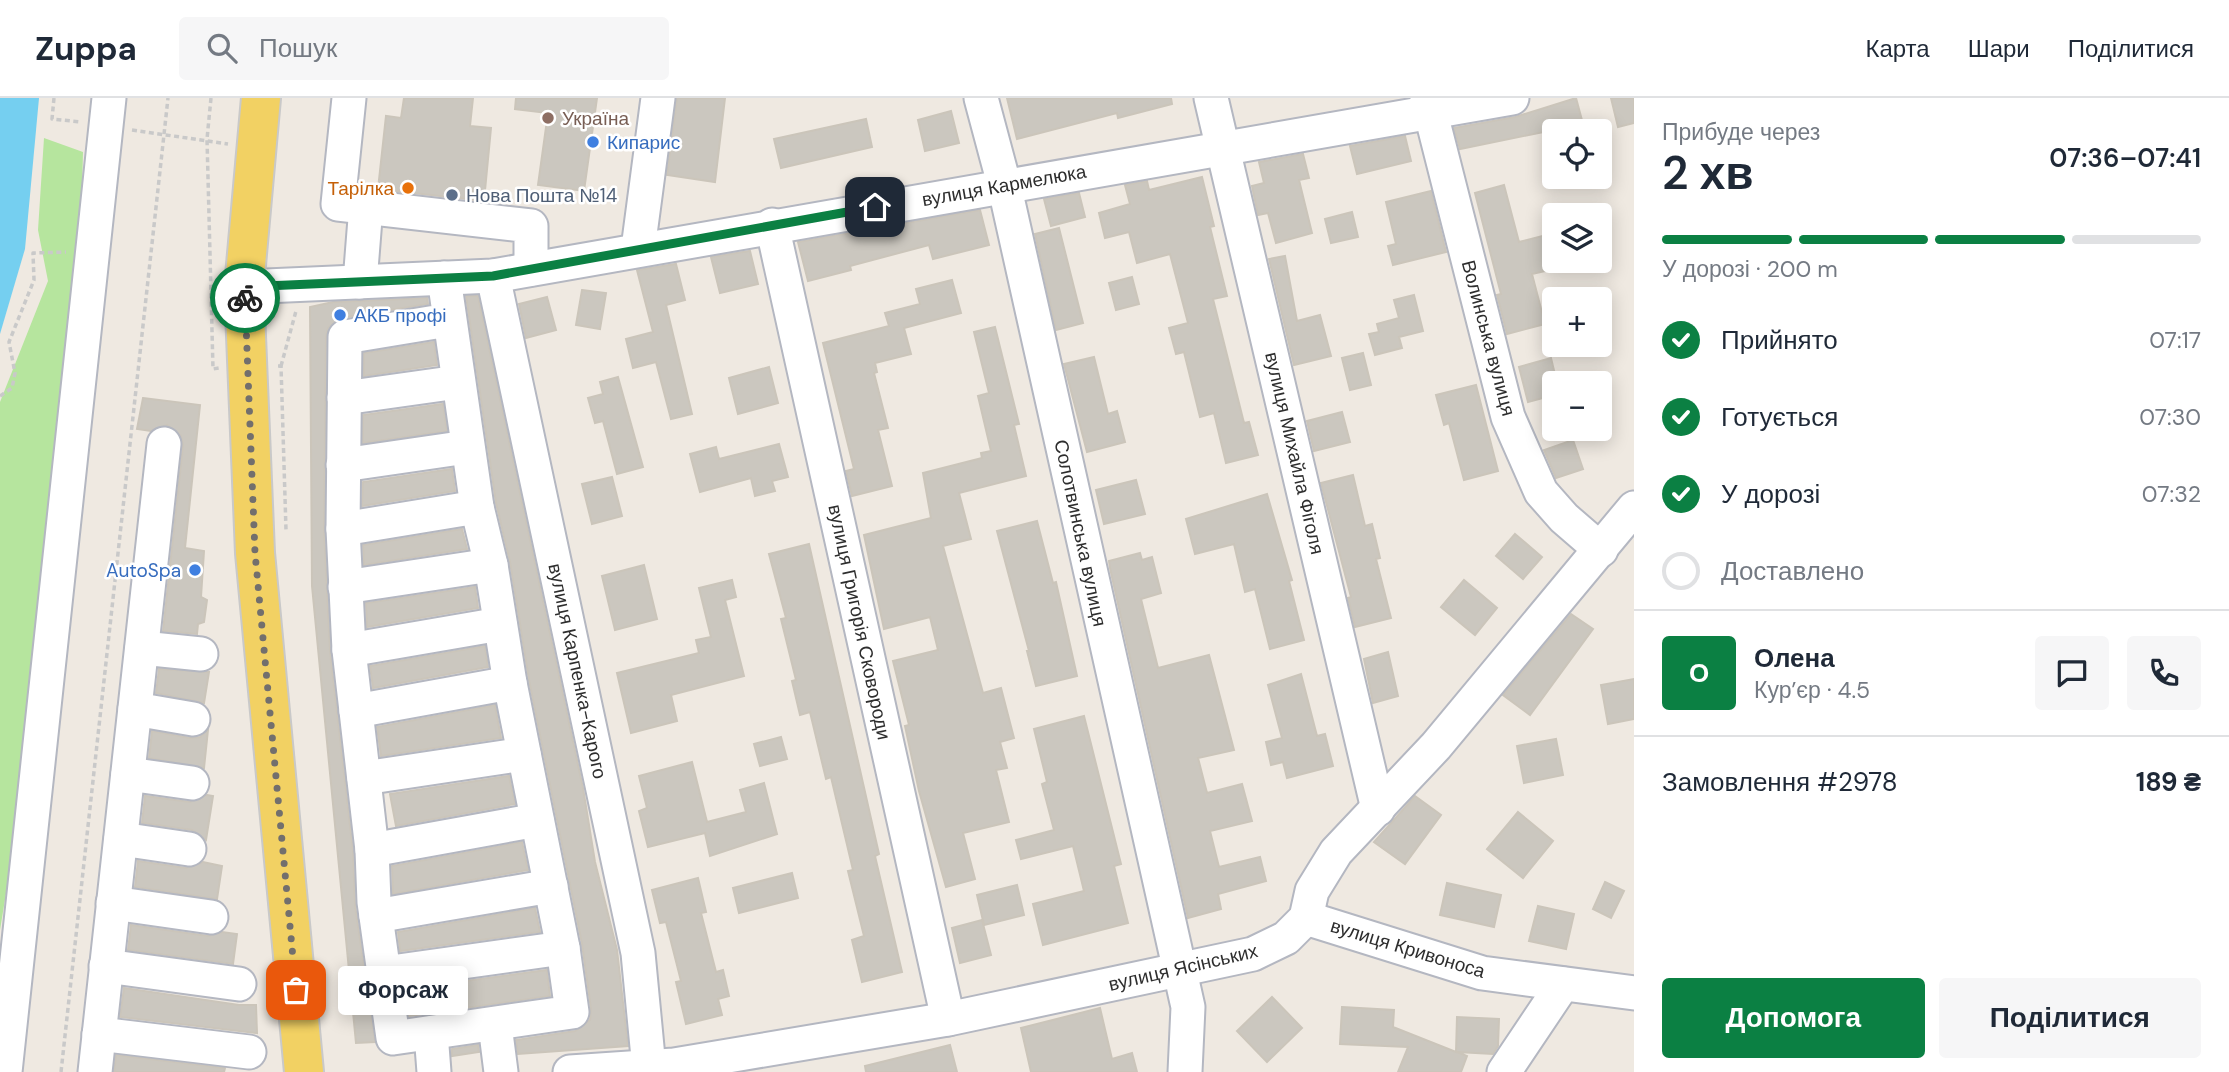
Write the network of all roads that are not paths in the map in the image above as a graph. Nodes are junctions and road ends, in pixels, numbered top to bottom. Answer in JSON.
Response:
{"nodes":[{"id":1,"x":261,"y":98,"type":"edge"},
{"id":2,"x":349,"y":98,"type":"edge"},
{"id":3,"x":659,"y":98,"type":"edge"},
{"id":4,"x":981,"y":98,"type":"edge"},
{"id":5,"x":1211,"y":98,"type":"edge"},
{"id":6,"x":1513,"y":98,"type":"edge"},
{"id":7,"x":1429,"y":105,"type":"edge"},
{"id":8,"x":99,"y":110,"type":"edge"},
{"id":9,"x":1225,"y":149,"type":"junction"},
{"id":10,"x":1004,"y":184,"type":"junction"},
{"id":11,"x":366,"y":206,"type":"junction"},
{"id":12,"x":772,"y":225,"type":"junction"},
{"id":13,"x":638,"y":249,"type":"junction"},
{"id":14,"x":531,"y":269,"type":"junction"},
{"id":15,"x":493,"y":276,"type":"junction"},
{"id":16,"x":444,"y":278,"type":"junction"},
{"id":17,"x":360,"y":282,"type":"junction"},
{"id":18,"x":244,"y":287,"type":"junction"},
{"id":19,"x":448,"y":320,"type":"junction"},
{"id":20,"x":457,"y":382,"type":"junction"},
{"id":21,"x":344,"y":398,"type":"junction"},
{"id":22,"x":164,"y":444,"type":"dead end"},
{"id":23,"x":467,"y":447,"type":"junction"},
{"id":24,"x":343,"y":465,"type":"junction"},
{"id":25,"x":477,"y":507,"type":"junction"},
{"id":26,"x":343,"y":529,"type":"junction"},
{"id":27,"x":1622,"y":533,"type":"edge"},
{"id":28,"x":491,"y":565,"type":"junction"},
{"id":29,"x":345,"y":587,"type":"junction"},
{"id":30,"x":500,"y":624,"type":"junction"},
{"id":31,"x":142,"y":648,"type":"junction"},
{"id":32,"x":349,"y":650,"type":"junction"},
{"id":33,"x":201,"y":654,"type":"dead end"},
{"id":34,"x":510,"y":683,"type":"junction"},
{"id":35,"x":135,"y":709,"type":"junction"},
{"id":36,"x":356,"y":711,"type":"junction"},
{"id":37,"x":193,"y":719,"type":"dead end"},
{"id":38,"x":524,"y":754,"type":"junction"},
{"id":39,"x":128,"y":774,"type":"junction"},
{"id":40,"x":364,"y":778,"type":"junction"},
{"id":41,"x":192,"y":783,"type":"dead end"},
{"id":42,"x":1378,"y":809,"type":"junction"},
{"id":43,"x":537,"y":820,"type":"junction"},
{"id":44,"x":121,"y":839,"type":"junction"},
{"id":45,"x":189,"y":849,"type":"dead end"},
{"id":46,"x":372,"y":850,"type":"junction"},
{"id":47,"x":551,"y":886,"type":"junction"},
{"id":48,"x":113,"y":903,"type":"junction"},
{"id":49,"x":376,"y":916,"type":"junction"},
{"id":50,"x":211,"y":917,"type":"dead end"},
{"id":51,"x":1307,"y":918,"type":"junction"},
{"id":52,"x":563,"y":948,"type":"junction"},
{"id":53,"x":106,"y":966,"type":"junction"},
{"id":54,"x":1178,"y":969,"type":"junction"},
{"id":55,"x":384,"y":972,"type":"junction"},
{"id":56,"x":239,"y":984,"type":"dead end"},
{"id":57,"x":1563,"y":984,"type":"junction"},
{"id":58,"x":1634,"y":993,"type":"edge"},
{"id":59,"x":948,"y":1019,"type":"junction"},
{"id":60,"x":495,"y":1025,"type":"junction"},
{"id":61,"x":431,"y":1033,"type":"junction"},
{"id":62,"x":99,"y":1034,"type":"junction"},
{"id":63,"x":249,"y":1052,"type":"dead end"},
{"id":64,"x":666,"y":1068,"type":"edge"},
{"id":65,"x":5,"y":1072,"type":"edge"},
{"id":66,"x":95,"y":1072,"type":"edge"},
{"id":67,"x":303,"y":1072,"type":"edge"},
{"id":68,"x":434,"y":1072,"type":"edge"},
{"id":69,"x":500,"y":1072,"type":"edge"},
{"id":70,"x":570,"y":1072,"type":"edge"},
{"id":71,"x":1185,"y":1072,"type":"edge"},
{"id":72,"x":1504,"y":1072,"type":"edge"}],
"edges":[{"from":1,"to":18,"type":"main road"},
{"from":2,"to":11,"type":"street"},
{"from":3,"to":13,"type":"street"},
{"from":4,"to":10,"type":"street","name":"Солотвинська вулиця"},
{"from":5,"to":9,"type":"street","name":"вулиця Михайла Фіголя"},
{"from":6,"to":7,"type":"street","name":"вулиця Кармелюка"},
{"from":7,"to":9,"type":"street","name":"вулиця Кармелюка"},
{"from":7,"to":27,"type":"street","name":"Волинська вулиця"},
{"from":8,"to":65,"type":"street"},
{"from":9,"to":10,"type":"street","name":"вулиця Кармелюка"},
{"from":9,"to":42,"type":"street","name":"вулиця Михайла Фіголя"},
{"from":10,"to":12,"type":"street","name":"вулиця Кармелюка"},
{"from":10,"to":54,"type":"street","name":"Солотвинська вулиця"},
{"from":11,"to":14,"type":"street"},
{"from":11,"to":17,"type":"street"},
{"from":12,"to":13,"type":"street","name":"вулиця Кармелюка"},
{"from":12,"to":59,"type":"street","name":"вулиця Григорія Сковороди"},
{"from":13,"to":14,"type":"street","name":"вулиця Кармелюка"},
{"from":14,"to":15,"type":"street","name":"вулиця Кармелюка"},
{"from":15,"to":16,"type":"street","name":"вулиця Кармелюка"},
{"from":15,"to":64,"type":"street","name":"вулиця Карпенка-Карого"},
{"from":16,"to":17,"type":"street","name":"вулиця Кармелюка"},
{"from":16,"to":19,"type":"street"},
{"from":17,"to":18,"type":"street","name":"вулиця Кармелюка"},
{"from":18,"to":67,"type":"main road"},
{"from":19,"to":20,"type":"street"},
{"from":19,"to":21,"type":"street"},
{"from":20,"to":21,"type":"street"},
{"from":20,"to":23,"type":"street"},
{"from":21,"to":24,"type":"street"},
{"from":22,"to":31,"type":"street"},
{"from":23,"to":24,"type":"street"},
{"from":23,"to":25,"type":"street"},
{"from":24,"to":26,"type":"street"},
{"from":25,"to":26,"type":"street"},
{"from":25,"to":28,"type":"street"},
{"from":26,"to":29,"type":"street"},
{"from":27,"to":42,"type":"street"},
{"from":28,"to":29,"type":"street"},
{"from":28,"to":30,"type":"street"},
{"from":29,"to":32,"type":"street"},
{"from":30,"to":32,"type":"street"},
{"from":30,"to":34,"type":"street"},
{"from":31,"to":33,"type":"street"},
{"from":31,"to":35,"type":"street"},
{"from":32,"to":36,"type":"street"},
{"from":34,"to":36,"type":"street"},
{"from":34,"to":38,"type":"street"},
{"from":35,"to":37,"type":"street"},
{"from":35,"to":39,"type":"street"},
{"from":36,"to":40,"type":"street"},
{"from":38,"to":40,"type":"street"},
{"from":38,"to":43,"type":"street"},
{"from":39,"to":41,"type":"street"},
{"from":39,"to":44,"type":"street"},
{"from":40,"to":46,"type":"street"},
{"from":42,"to":51,"type":"street"},
{"from":43,"to":46,"type":"street"},
{"from":43,"to":47,"type":"street"},
{"from":44,"to":45,"type":"street"},
{"from":44,"to":48,"type":"street"},
{"from":46,"to":49,"type":"street"},
{"from":47,"to":49,"type":"street"},
{"from":47,"to":52,"type":"street"},
{"from":48,"to":50,"type":"street"},
{"from":48,"to":53,"type":"street"},
{"from":49,"to":55,"type":"street"},
{"from":51,"to":54,"type":"street","name":"вулиця Ясінських"},
{"from":51,"to":57,"type":"street","name":"вулиця Кривоноса"},
{"from":52,"to":55,"type":"street"},
{"from":52,"to":60,"type":"street"},
{"from":53,"to":56,"type":"street"},
{"from":53,"to":62,"type":"street"},
{"from":54,"to":59,"type":"street","name":"вулиця Ясінських"},
{"from":54,"to":71,"type":"street","name":"Солотвинська вулиця"},
{"from":55,"to":61,"type":"street"},
{"from":57,"to":58,"type":"street","name":"вулиця Кривоноса"},
{"from":57,"to":72,"type":"street"},
{"from":59,"to":64,"type":"street","name":"вулиця Ясінських"},
{"from":60,"to":61,"type":"street"},
{"from":60,"to":69,"type":"street"},
{"from":61,"to":68,"type":"street"},
{"from":62,"to":63,"type":"street"},
{"from":62,"to":66,"type":"street"},
{"from":64,"to":70,"type":"street","name":"вулиця Ясінських"}]}
